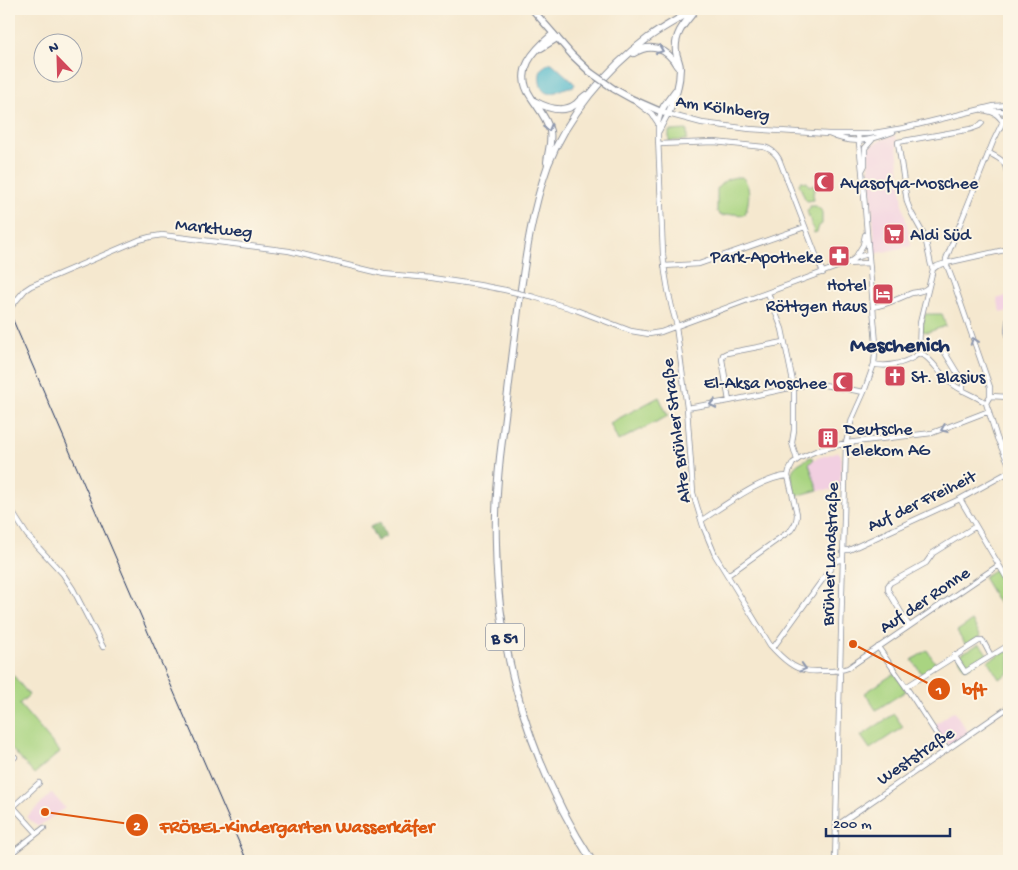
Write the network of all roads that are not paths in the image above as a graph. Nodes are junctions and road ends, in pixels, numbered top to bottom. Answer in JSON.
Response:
{"nodes":[{"id":1,"x":532,"y":9,"type":"edge"},
{"id":2,"x":696,"y":9,"type":"edge"},
{"id":3,"x":555,"y":36,"type":"junction"},
{"id":4,"x":619,"y":62,"type":"junction"},
{"id":5,"x":680,"y":72,"type":"junction"},
{"id":6,"x":595,"y":88,"type":"junction"},
{"id":7,"x":632,"y":99,"type":"junction"},
{"id":8,"x":533,"y":100,"type":"junction"},
{"id":9,"x":1009,"y":105,"type":"edge"},
{"id":10,"x":981,"y":110,"type":"junction"},
{"id":11,"x":1008,"y":111,"type":"edge"},
{"id":12,"x":665,"y":113,"type":"junction"},
{"id":13,"x":1003,"y":122,"type":"junction"},
{"id":14,"x":1009,"y":122,"type":"edge"},
{"id":15,"x":982,"y":123,"type":"dead end"},
{"id":16,"x":658,"y":124,"type":"junction"},
{"id":17,"x":904,"y":128,"type":"junction"},
{"id":18,"x":659,"y":131,"type":"junction"},
{"id":19,"x":828,"y":134,"type":"junction"},
{"id":20,"x":858,"y":134,"type":"junction"},
{"id":21,"x":873,"y":139,"type":"junction"},
{"id":22,"x":859,"y":141,"type":"junction"},
{"id":23,"x":659,"y":144,"type":"junction"},
{"id":24,"x":989,"y":153,"type":"junction"},
{"id":25,"x":862,"y":170,"type":"junction"},
{"id":26,"x":545,"y":176,"type":"junction"},
{"id":27,"x":1009,"y":182,"type":"edge"},
{"id":28,"x":805,"y":227,"type":"junction"},
{"id":29,"x":866,"y":231,"type":"junction"},
{"id":30,"x":1009,"y":249,"type":"edge"},
{"id":31,"x":868,"y":254,"type":"junction"},
{"id":32,"x":855,"y":258,"type":"junction"},
{"id":33,"x":869,"y":263,"type":"junction"},
{"id":34,"x":946,"y":263,"type":"junction"},
{"id":35,"x":845,"y":264,"type":"junction"},
{"id":36,"x":664,"y":266,"type":"junction"},
{"id":37,"x":934,"y":269,"type":"junction"},
{"id":38,"x":823,"y":273,"type":"junction"},
{"id":39,"x":929,"y":286,"type":"junction"},
{"id":40,"x":768,"y":292,"type":"junction"},
{"id":41,"x":918,"y":292,"type":"junction"},
{"id":42,"x":925,"y":301,"type":"junction"},
{"id":43,"x":873,"y":307,"type":"junction"},
{"id":44,"x":10,"y":308,"type":"dead end"},
{"id":45,"x":1008,"y":321,"type":"dead end"},
{"id":46,"x":677,"y":326,"type":"junction"},
{"id":47,"x":1009,"y":339,"type":"edge"},
{"id":48,"x":784,"y":342,"type":"junction"},
{"id":49,"x":919,"y":352,"type":"junction"},
{"id":50,"x":874,"y":364,"type":"junction"},
{"id":51,"x":794,"y":387,"type":"junction"},
{"id":52,"x":963,"y":391,"type":"junction"},
{"id":53,"x":864,"y":392,"type":"junction"},
{"id":54,"x":990,"y":396,"type":"junction"},
{"id":55,"x":1009,"y":397,"type":"edge"},
{"id":56,"x":729,"y":401,"type":"junction"},
{"id":57,"x":986,"y":403,"type":"junction"},
{"id":58,"x":687,"y":408,"type":"junction"},
{"id":59,"x":989,"y":410,"type":"junction"},
{"id":60,"x":846,"y":443,"type":"junction"},
{"id":61,"x":796,"y":460,"type":"junction"},
{"id":62,"x":1009,"y":464,"type":"edge"},
{"id":63,"x":1009,"y":472,"type":"edge"},
{"id":64,"x":788,"y":476,"type":"junction"},
{"id":65,"x":960,"y":499,"type":"junction"},
{"id":66,"x":9,"y":507,"type":"edge"},
{"id":67,"x":702,"y":520,"type":"junction"},
{"id":68,"x":976,"y":526,"type":"junction"},
{"id":69,"x":843,"y":550,"type":"junction"},
{"id":70,"x":843,"y":559,"type":"junction"},
{"id":71,"x":999,"y":565,"type":"junction"},
{"id":72,"x":728,"y":575,"type":"junction"},
{"id":73,"x":1009,"y":582,"type":"edge"},
{"id":74,"x":909,"y":626,"type":"junction"},
{"id":75,"x":1009,"y":645,"type":"edge"},
{"id":76,"x":103,"y":647,"type":"dead end"},
{"id":77,"x":878,"y":647,"type":"junction"},
{"id":78,"x":773,"y":648,"type":"junction"},
{"id":79,"x":954,"y":655,"type":"junction"},
{"id":80,"x":991,"y":656,"type":"junction"},
{"id":81,"x":840,"y":671,"type":"junction"},
{"id":82,"x":906,"y":687,"type":"junction"},
{"id":83,"x":1009,"y":707,"type":"edge"},
{"id":84,"x":947,"y":750,"type":"junction"},
{"id":85,"x":15,"y":757,"type":"dead end"},
{"id":86,"x":9,"y":762,"type":"edge"},
{"id":87,"x":39,"y":782,"type":"dead end"},
{"id":88,"x":9,"y":802,"type":"edge"},
{"id":89,"x":13,"y":807,"type":"junction"},
{"id":90,"x":836,"y":826,"type":"junction"},
{"id":91,"x":44,"y":828,"type":"dead end"},
{"id":92,"x":37,"y":833,"type":"junction"},
{"id":93,"x":9,"y":855,"type":"edge"},
{"id":94,"x":592,"y":861,"type":"edge"},
{"id":95,"x":835,"y":861,"type":"edge"}],
"edges":[{"from":1,"to":3,"type":"main road","name":"Am Kölnberg"},
{"from":2,"to":4,"type":"highway","number":"B 51"},
{"from":2,"to":5,"type":"highway"},
{"from":3,"to":7,"type":"main road","name":"Am Kölnberg","bridge":true},
{"from":3,"to":8,"type":"highway"},
{"from":4,"to":5,"type":"highway","one_way":true},
{"from":4,"to":6,"type":"highway","number":"B 51"},
{"from":5,"to":12,"type":"highway"},
{"from":6,"to":8,"type":"highway"},
{"from":6,"to":26,"type":"highway","number":"B 51"},
{"from":7,"to":12,"type":"main road","name":"Am Kölnberg"},
{"from":7,"to":16,"type":"street"},
{"from":8,"to":26,"type":"highway","one_way":true},
{"from":9,"to":10,"type":"street","name":"Am Kölnberg"},
{"from":10,"to":11,"type":"street","name":"Am Kölnberg"},
{"from":10,"to":13,"type":"street"},
{"from":10,"to":17,"type":"street","name":"Am Kölnberg"},
{"from":11,"to":13,"type":"street"},
{"from":12,"to":16,"type":"street","name":"Alte Brühler Straße"},
{"from":12,"to":18,"type":"street","name":"Alte Brühler Straße"},
{"from":12,"to":19,"type":"street","name":"Am Kölnberg"},
{"from":13,"to":14,"type":"street"},
{"from":13,"to":24,"type":"street"},
{"from":15,"to":37,"type":"street"},
{"from":16,"to":18,"type":"street","name":"Alte Brühler Straße"},
{"from":17,"to":20,"type":"street","name":"Am Kölnberg"},
{"from":17,"to":21,"type":"street","name":"Am Kölnberg"},
{"from":18,"to":23,"type":"street","name":"Alte Brühler Straße"},
{"from":19,"to":20,"type":"street","name":"Am Kölnberg"},
{"from":19,"to":22,"type":"street","name":"Am Kölnberg"},
{"from":20,"to":22,"type":"street","name":"Brühler Landstraße"},
{"from":21,"to":22,"type":"street","name":"Am Kölnberg"},
{"from":21,"to":25,"type":"street"},
{"from":22,"to":25,"type":"street","name":"Brühler Landstraße"},
{"from":23,"to":28,"type":"street"},
{"from":23,"to":36,"type":"street","name":"Alte Brühler Straße"},
{"from":24,"to":27,"type":"street"},
{"from":24,"to":34,"type":"street"},
{"from":25,"to":29,"type":"street","name":"Brühler Landstraße"},
{"from":26,"to":94,"type":"highway","number":"B 51"},
{"from":28,"to":36,"type":"street"},
{"from":28,"to":38,"type":"street"},
{"from":29,"to":31,"type":"street","name":"Brühler Landstraße"},
{"from":29,"to":32,"type":"street"},
{"from":30,"to":34,"type":"street"},
{"from":31,"to":32,"type":"street"},
{"from":31,"to":33,"type":"street","name":"Brühler Landstraße"},
{"from":32,"to":35,"type":"street"},
{"from":33,"to":35,"type":"street"},
{"from":33,"to":43,"type":"street","name":"Brühler Landstraße"},
{"from":34,"to":37,"type":"street"},
{"from":54,"to":34,"type":"street","one_way":true},
{"from":35,"to":38,"type":"street","name":"Marktweg"},
{"from":36,"to":46,"type":"street","name":"Alte Brühler Straße"},
{"from":37,"to":39,"type":"street"},
{"from":38,"to":40,"type":"street","name":"Marktweg"},
{"from":39,"to":41,"type":"street"},
{"from":39,"to":42,"type":"street"},
{"from":40,"to":46,"type":"street","name":"Marktweg"},
{"from":40,"to":48,"type":"street"},
{"from":41,"to":42,"type":"street"},
{"from":41,"to":43,"type":"street"},
{"from":42,"to":49,"type":"street"},
{"from":43,"to":50,"type":"street","name":"Brühler Landstraße"},
{"from":44,"to":46,"type":"street","name":"Marktweg","bridge":true},
{"from":45,"to":47,"type":"street"},
{"from":46,"to":58,"type":"street","name":"Alte Brühler Straße"},
{"from":48,"to":51,"type":"street"},
{"from":48,"to":56,"type":"street"},
{"from":49,"to":50,"type":"street"},
{"from":49,"to":52,"type":"street"},
{"from":49,"to":52,"type":"street"},
{"from":50,"to":53,"type":"street","name":"Brühler Landstraße"},
{"from":51,"to":53,"type":"street"},
{"from":51,"to":56,"type":"street"},
{"from":51,"to":61,"type":"street"},
{"from":52,"to":57,"type":"street"},
{"from":53,"to":60,"type":"street","name":"Brühler Landstraße"},
{"from":54,"to":55,"type":"street"},
{"from":54,"to":57,"type":"street"},
{"from":56,"to":58,"type":"street","one_way":true},
{"from":57,"to":59,"type":"street"},
{"from":58,"to":67,"type":"street","name":"Alte Brühler Straße"},
{"from":59,"to":60,"type":"street","one_way":true},
{"from":59,"to":62,"type":"street"},
{"from":60,"to":61,"type":"street"},
{"from":60,"to":69,"type":"street","name":"Brühler Landstraße"},
{"from":61,"to":64,"type":"street"},
{"from":63,"to":65,"type":"street","name":"Auf der Freiheit"},
{"from":64,"to":67,"type":"street"},
{"from":64,"to":72,"type":"street"},
{"from":65,"to":68,"type":"street"},
{"from":65,"to":69,"type":"street","name":"Auf der Freiheit"},
{"from":66,"to":76,"type":"street"},
{"from":67,"to":72,"type":"street","name":"Alte Brühler Straße"},
{"from":68,"to":71,"type":"street"},
{"from":68,"to":74,"type":"street"},
{"from":69,"to":70,"type":"street","name":"Brühler Landstraße"},
{"from":70,"to":78,"type":"street"},
{"from":70,"to":81,"type":"street","name":"Brühler Landstraße"},
{"from":71,"to":73,"type":"street"},
{"from":71,"to":74,"type":"street","name":"Auf der Ronne"},
{"from":72,"to":78,"type":"street","name":"Alte Brühler Straße"},
{"from":74,"to":77,"type":"street","name":"Auf der Ronne"},
{"from":75,"to":80,"type":"street"},
{"from":77,"to":81,"type":"street","name":"Auf der Ronne"},
{"from":77,"to":82,"type":"street"},
{"from":78,"to":81,"type":"street","name":"Alte Brühler Straße","one_way":true},
{"from":79,"to":80,"type":"street"},
{"from":79,"to":80,"type":"street"},
{"from":79,"to":82,"type":"street"},
{"from":81,"to":90,"type":"street","name":"Brühler Landstraße"},
{"from":82,"to":84,"type":"street"},
{"from":83,"to":84,"type":"street","name":"Weststraße"},
{"from":84,"to":90,"type":"street","name":"Weststraße"},
{"from":85,"to":86,"type":"street"},
{"from":87,"to":89,"type":"street"},
{"from":88,"to":89,"type":"street"},
{"from":89,"to":92,"type":"street"},
{"from":90,"to":95,"type":"street","name":"Brühler Landstraße"},
{"from":91,"to":92,"type":"street"},
{"from":92,"to":93,"type":"street"}]}
